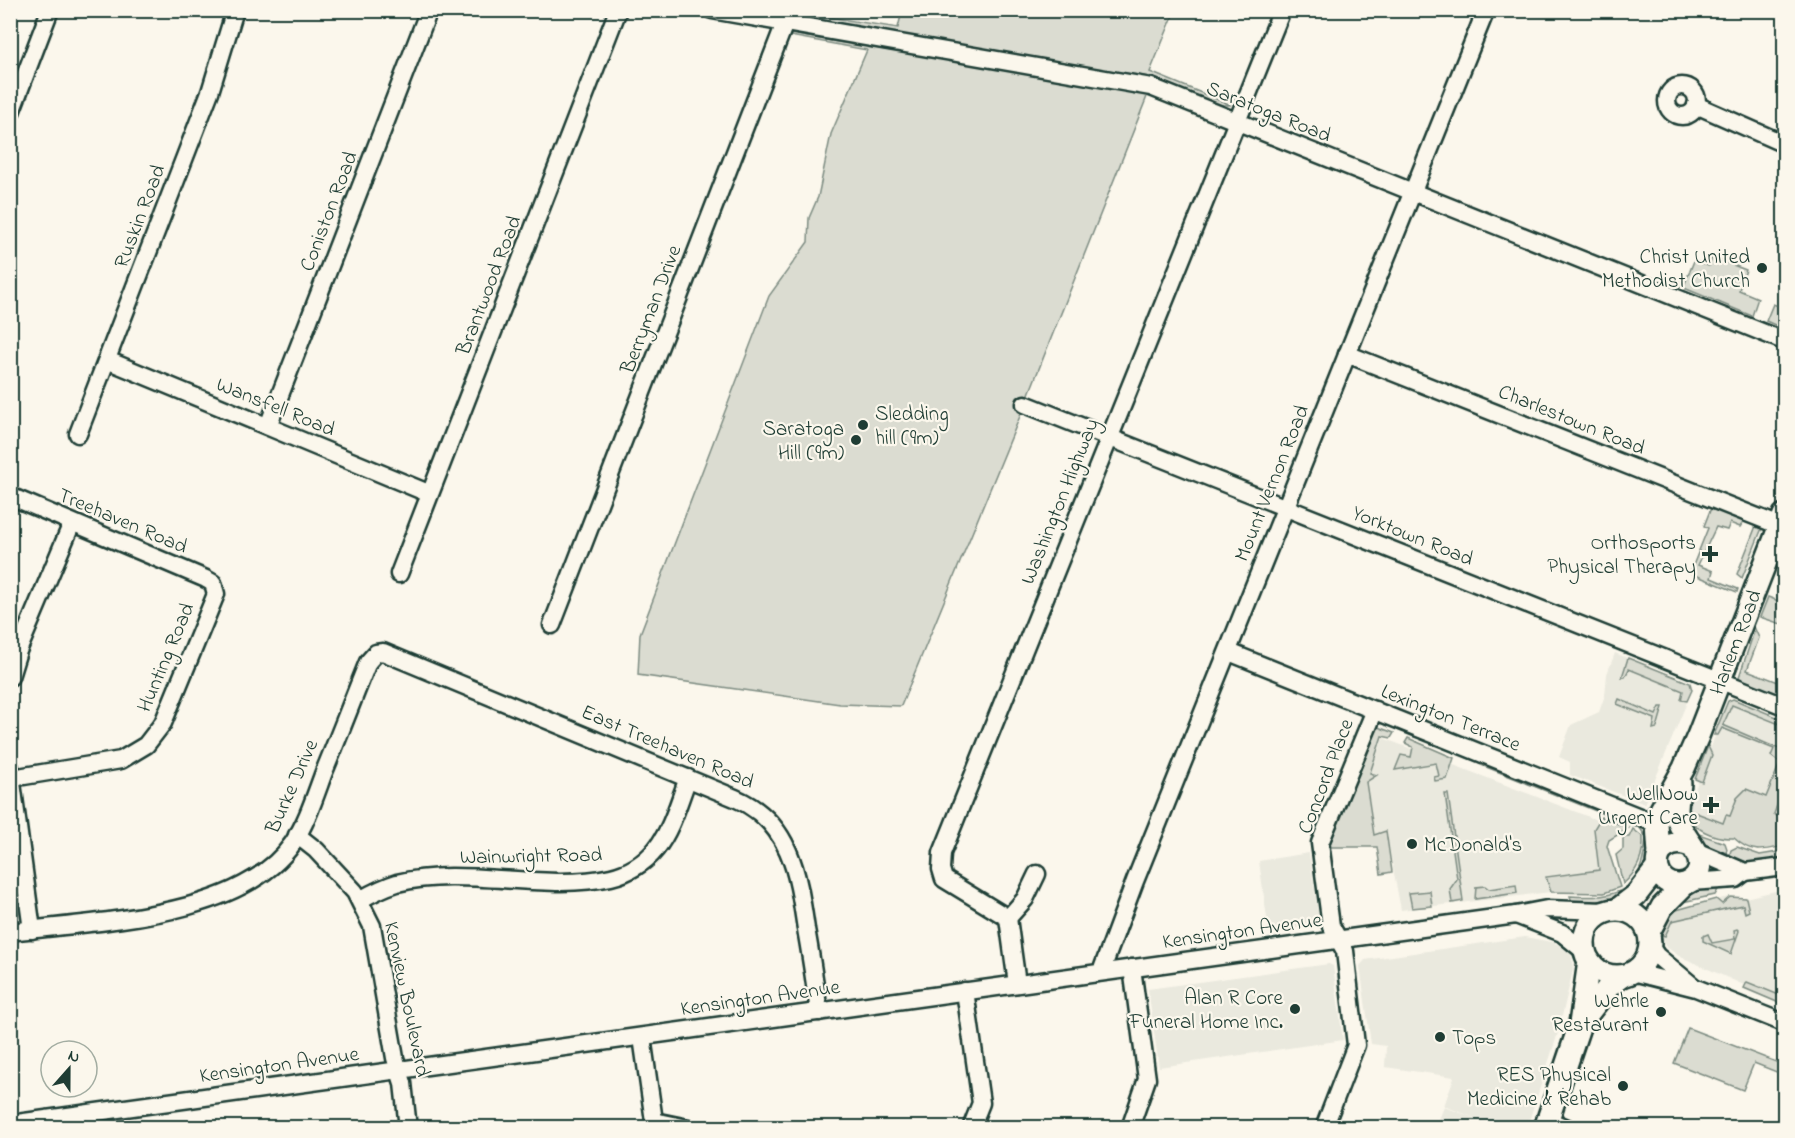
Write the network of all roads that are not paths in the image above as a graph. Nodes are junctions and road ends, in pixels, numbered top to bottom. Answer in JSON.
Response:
{"nodes":[{"id":1,"x":50,"y":10,"type":"edge"},
{"id":2,"x":235,"y":10,"type":"edge"},
{"id":3,"x":429,"y":10,"type":"edge"},
{"id":4,"x":618,"y":10,"type":"edge"},
{"id":5,"x":712,"y":10,"type":"edge"},
{"id":6,"x":1282,"y":10,"type":"edge"},
{"id":7,"x":1486,"y":10,"type":"edge"},
{"id":8,"x":788,"y":17,"type":"edge"},
{"id":9,"x":1696,"y":105,"type":"dead end"},
{"id":10,"x":10,"y":115,"type":"edge"},
{"id":11,"x":1238,"y":122,"type":"junction"},
{"id":12,"x":1785,"y":144,"type":"edge"},
{"id":13,"x":1412,"y":193,"type":"junction"},
{"id":14,"x":1785,"y":341,"type":"edge"},
{"id":15,"x":1347,"y":354,"type":"junction"},
{"id":16,"x":107,"y":360,"type":"junction"},
{"id":17,"x":1025,"y":404,"type":"dead end"},
{"id":18,"x":268,"y":426,"type":"junction"},
{"id":19,"x":78,"y":434,"type":"dead end"},
{"id":20,"x":1109,"y":437,"type":"junction"},
{"id":21,"x":428,"y":493,"type":"junction"},
{"id":22,"x":10,"y":496,"type":"edge"},
{"id":23,"x":1285,"y":508,"type":"junction"},
{"id":24,"x":1782,"y":521,"type":"edge"},
{"id":25,"x":72,"y":523,"type":"junction"},
{"id":26,"x":399,"y":574,"type":"dead end"},
{"id":27,"x":215,"y":587,"type":"joint"},
{"id":28,"x":552,"y":625,"type":"dead end"},
{"id":29,"x":1229,"y":652,"type":"junction"},
{"id":30,"x":10,"y":677,"type":"edge"},
{"id":31,"x":1720,"y":681,"type":"junction"},
{"id":32,"x":493,"y":698,"type":"joint"},
{"id":33,"x":1785,"y":706,"type":"edge"},
{"id":34,"x":1375,"y":710,"type":"junction"},
{"id":35,"x":1684,"y":768,"type":"junction"},
{"id":36,"x":11,"y":773,"type":"edge"},
{"id":37,"x":688,"y":778,"type":"junction"},
{"id":38,"x":1657,"y":824,"type":"junction"},
{"id":39,"x":297,"y":835,"type":"junction"},
{"id":40,"x":1693,"y":848,"type":"junction"},
{"id":41,"x":1658,"y":861,"type":"junction"},
{"id":42,"x":1785,"y":867,"type":"edge"},
{"id":43,"x":1745,"y":872,"type":"junction"},
{"id":44,"x":1037,"y":874,"type":"dead end"},
{"id":45,"x":1687,"y":884,"type":"junction"},
{"id":46,"x":360,"y":900,"type":"junction"},
{"id":47,"x":1611,"y":910,"type":"junction"},
{"id":48,"x":1516,"y":915,"type":"junction"},
{"id":49,"x":1008,"y":918,"type":"junction"},
{"id":50,"x":32,"y":930,"type":"junction"},
{"id":51,"x":10,"y":932,"type":"edge"},
{"id":52,"x":1338,"y":939,"type":"junction"},
{"id":53,"x":1650,"y":939,"type":"junction"},
{"id":54,"x":1586,"y":956,"type":"junction"},
{"id":55,"x":1132,"y":968,"type":"junction"},
{"id":56,"x":1101,"y":972,"type":"junction"},
{"id":57,"x":1627,"y":974,"type":"junction"},
{"id":58,"x":1017,"y":984,"type":"junction"},
{"id":59,"x":1696,"y":988,"type":"junction"},
{"id":60,"x":964,"y":991,"type":"junction"},
{"id":61,"x":819,"y":1011,"type":"junction"},
{"id":62,"x":1785,"y":1023,"type":"edge"},
{"id":63,"x":1580,"y":1024,"type":"junction"},
{"id":64,"x":642,"y":1037,"type":"junction"},
{"id":65,"x":399,"y":1070,"type":"junction"},
{"id":66,"x":10,"y":1124,"type":"edge"},
{"id":67,"x":650,"y":1124,"type":"edge"},
{"id":68,"x":1553,"y":1125,"type":"edge"},
{"id":69,"x":408,"y":1128,"type":"edge"},
{"id":70,"x":688,"y":1128,"type":"edge"},
{"id":71,"x":971,"y":1128,"type":"edge"},
{"id":72,"x":1130,"y":1128,"type":"edge"},
{"id":73,"x":1324,"y":1128,"type":"edge"}],
"edges":[{"from":1,"to":10,"type":"street"},
{"from":2,"to":16,"type":"street","name":"Ruskin Road"},
{"from":3,"to":18,"type":"street","name":"Coniston Road"},
{"from":4,"to":21,"type":"street","name":"Brantwood Road"},
{"from":5,"to":8,"type":"street","name":"Saratoga Road"},
{"from":6,"to":11,"type":"street","name":"Washington Highway"},
{"from":7,"to":13,"type":"street","name":"Mount Vernon Road"},
{"from":8,"to":11,"type":"street","name":"Saratoga Road"},
{"from":8,"to":28,"type":"street","name":"Berryman Drive"},
{"from":9,"to":12,"type":"street"},
{"from":11,"to":13,"type":"street","name":"Saratoga Road"},
{"from":11,"to":20,"type":"street","name":"Washington Highway"},
{"from":13,"to":14,"type":"street","name":"Saratoga Road"},
{"from":13,"to":15,"type":"street","name":"Mount Vernon Road"},
{"from":15,"to":23,"type":"street","name":"Mount Vernon Road"},
{"from":15,"to":24,"type":"street","name":"Charlestown Road"},
{"from":16,"to":18,"type":"street","name":"Wansfell Road"},
{"from":16,"to":19,"type":"street","name":"Ruskin Road"},
{"from":17,"to":20,"type":"street","name":"Yorktown Road"},
{"from":18,"to":21,"type":"street","name":"Wansfell Road"},
{"from":20,"to":23,"type":"street","name":"Yorktown Road"},
{"from":20,"to":49,"type":"street","name":"Washington Highway"},
{"from":21,"to":26,"type":"street","name":"Brantwood Road"},
{"from":22,"to":25,"type":"street","name":"Treehaven Road"},
{"from":23,"to":29,"type":"street","name":"Mount Vernon Road"},
{"from":23,"to":31,"type":"street","name":"Yorktown Road"},
{"from":24,"to":31,"type":"main road","name":"Harlem Road"},
{"from":25,"to":27,"type":"street","name":"Treehaven Road"},
{"from":25,"to":30,"type":"street"},
{"from":27,"to":36,"type":"street","name":"Hunting Road"},
{"from":29,"to":34,"type":"street","name":"Lexington Terrace"},
{"from":29,"to":56,"type":"street","name":"Mount Vernon Road"},
{"from":31,"to":33,"type":"street","name":"Yorktown Road"},
{"from":31,"to":35,"type":"main road","name":"Harlem Road"},
{"from":32,"to":37,"type":"street","name":"East Treehaven Road"},
{"from":32,"to":39,"type":"street","name":"Burke Drive"},
{"from":34,"to":38,"type":"street","name":"Lexington Terrace"},
{"from":34,"to":52,"type":"street","name":"Concord Place"},
{"from":35,"to":38,"type":"main road","name":"Harlem Road"},
{"from":35,"to":40,"type":"main road","name":"Harlem Road"},
{"from":36,"to":50,"type":"street"},
{"from":37,"to":46,"type":"street","name":"Wainwright Road"},
{"from":37,"to":61,"type":"street","name":"East Treehaven Road"},
{"from":38,"to":41,"type":"main road","name":"Harlem Road"},
{"from":39,"to":46,"type":"street","name":"Kenview Boulevard"},
{"from":39,"to":50,"type":"street","name":"Burke Drive"},
{"from":40,"to":41,"type":"main road"},
{"from":40,"to":43,"type":"street"},
{"from":40,"to":45,"type":"main road"},
{"from":41,"to":45,"type":"main road"},
{"from":41,"to":47,"type":"main road"},
{"from":42,"to":43,"type":"street"},
{"from":43,"to":45,"type":"street"},
{"from":44,"to":49,"type":"street"},
{"from":45,"to":53,"type":"main road"},
{"from":46,"to":65,"type":"street","name":"Kenview Boulevard"},
{"from":47,"to":48,"type":"street","name":"Kensington Avenue"},
{"from":47,"to":53,"type":"main road"},
{"from":47,"to":54,"type":"main road"},
{"from":48,"to":52,"type":"street","name":"Kensington Avenue"},
{"from":48,"to":54,"type":"street","name":"Kensington Avenue"},
{"from":49,"to":58,"type":"street"},
{"from":50,"to":51,"type":"street","name":"Burke Drive"},
{"from":52,"to":55,"type":"street","name":"Kensington Avenue"},
{"from":52,"to":73,"type":"street","name":"Concord Place"},
{"from":53,"to":57,"type":"main road"},
{"from":53,"to":59,"type":"street"},
{"from":54,"to":57,"type":"main road"},
{"from":54,"to":63,"type":"main road"},
{"from":55,"to":56,"type":"street","name":"Kensington Avenue"},
{"from":55,"to":72,"type":"street"},
{"from":56,"to":58,"type":"street","name":"Kensington Avenue"},
{"from":57,"to":59,"type":"street"},
{"from":57,"to":63,"type":"main road"},
{"from":58,"to":60,"type":"street","name":"Kensington Avenue"},
{"from":59,"to":62,"type":"street"},
{"from":60,"to":61,"type":"street","name":"Kensington Avenue"},
{"from":60,"to":71,"type":"street"},
{"from":61,"to":64,"type":"street","name":"Kensington Avenue"},
{"from":63,"to":68,"type":"main road"},
{"from":64,"to":65,"type":"street","name":"Kensington Avenue"},
{"from":64,"to":67,"type":"street"},
{"from":65,"to":66,"type":"street","name":"Kensington Avenue"},
{"from":65,"to":69,"type":"street","name":"Kenview Boulevard"},
{"from":67,"to":70,"type":"street"}]}
